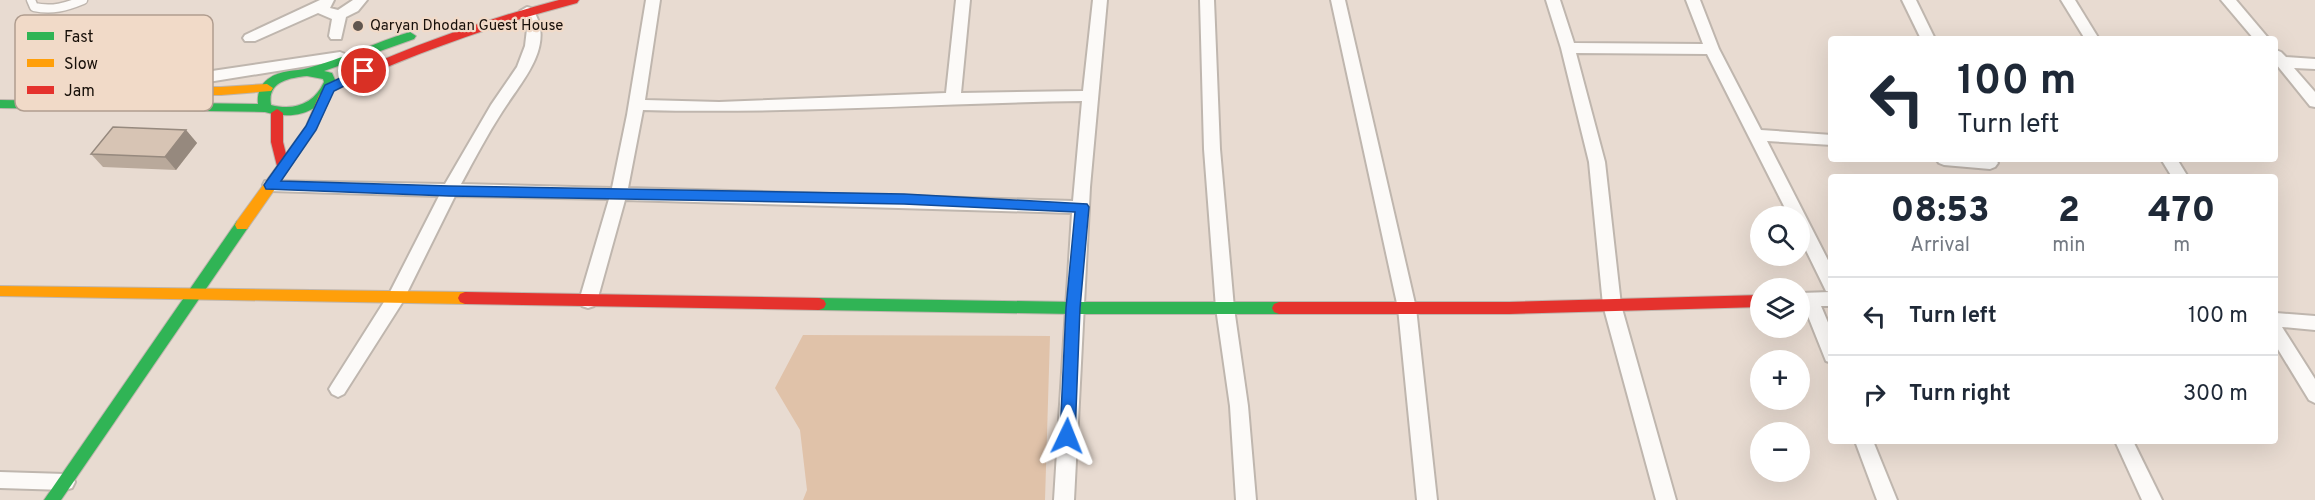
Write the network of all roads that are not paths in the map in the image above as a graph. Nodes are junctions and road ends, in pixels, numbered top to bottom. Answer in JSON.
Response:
{"nodes":[{"id":1,"x":31,"y":0,"type":"edge"},
{"id":2,"x":83,"y":0,"type":"edge"},
{"id":3,"x":360,"y":0,"type":"edge"},
{"id":4,"x":573,"y":0,"type":"edge"},
{"id":5,"x":653,"y":0,"type":"edge"},
{"id":6,"x":963,"y":0,"type":"edge"},
{"id":7,"x":1100,"y":0,"type":"edge"},
{"id":8,"x":1207,"y":0,"type":"edge"},
{"id":9,"x":1338,"y":0,"type":"edge"},
{"id":10,"x":1553,"y":0,"type":"edge"},
{"id":11,"x":1694,"y":0,"type":"edge"},
{"id":12,"x":1909,"y":0,"type":"edge"},
{"id":13,"x":2068,"y":0,"type":"edge"},
{"id":14,"x":2228,"y":0,"type":"edge"},
{"id":15,"x":325,"y":2,"type":"edge"},
{"id":16,"x":524,"y":6,"type":"edge"},
{"id":17,"x":340,"y":14,"type":"junction"},
{"id":18,"x":336,"y":36,"type":"dead end"},
{"id":19,"x":1927,"y":36,"type":"edge"},
{"id":20,"x":2090,"y":36,"type":"edge"},
{"id":21,"x":2259,"y":36,"type":"edge"},
{"id":22,"x":250,"y":38,"type":"dead end"},
{"id":23,"x":1568,"y":48,"type":"junction"},
{"id":24,"x":1712,"y":49,"type":"junction"},
{"id":25,"x":362,"y":52,"type":"junction"},
{"id":26,"x":2315,"y":64,"type":"edge"},
{"id":27,"x":2281,"y":65,"type":"edge"},
{"id":28,"x":314,"y":70,"type":"junction"},
{"id":29,"x":213,"y":75,"type":"edge"},
{"id":30,"x":267,"y":88,"type":"junction"},
{"id":31,"x":213,"y":89,"type":"edge"},
{"id":32,"x":327,"y":92,"type":"junction"},
{"id":33,"x":1089,"y":96,"type":"junction"},
{"id":34,"x":953,"y":98,"type":"junction"},
{"id":35,"x":2315,"y":102,"type":"edge"},
{"id":36,"x":0,"y":104,"type":"edge"},
{"id":37,"x":15,"y":104,"type":"edge"},
{"id":38,"x":638,"y":105,"type":"junction"},
{"id":39,"x":213,"y":110,"type":"edge"},
{"id":40,"x":271,"y":111,"type":"junction"},
{"id":41,"x":1757,"y":135,"type":"junction"},
{"id":42,"x":1828,"y":140,"type":"edge"},
{"id":43,"x":1964,"y":162,"type":"edge"},
{"id":44,"x":284,"y":166,"type":"junction"},
{"id":45,"x":1991,"y":166,"type":"edge"},
{"id":46,"x":271,"y":185,"type":"junction"},
{"id":47,"x":449,"y":191,"type":"junction"},
{"id":48,"x":620,"y":194,"type":"junction"},
{"id":49,"x":1792,"y":206,"type":"edge"},
{"id":50,"x":1083,"y":207,"type":"junction"},
{"id":51,"x":1810,"y":242,"type":"edge"},
{"id":52,"x":1828,"y":278,"type":"edge"},
{"id":53,"x":0,"y":291,"type":"edge"},
{"id":54,"x":192,"y":295,"type":"junction"},
{"id":55,"x":396,"y":298,"type":"junction"},
{"id":56,"x":1810,"y":299,"type":"edge"},
{"id":57,"x":1828,"y":299,"type":"edge"},
{"id":58,"x":1750,"y":300,"type":"edge"},
{"id":59,"x":588,"y":301,"type":"junction"},
{"id":60,"x":1612,"y":305,"type":"junction"},
{"id":61,"x":1073,"y":308,"type":"junction"},
{"id":62,"x":1225,"y":308,"type":"junction"},
{"id":63,"x":1407,"y":308,"type":"junction"},
{"id":64,"x":1810,"y":310,"type":"edge"},
{"id":65,"x":2278,"y":321,"type":"edge"},
{"id":66,"x":2315,"y":323,"type":"edge"},
{"id":67,"x":2278,"y":335,"type":"edge"},
{"id":68,"x":1828,"y":348,"type":"edge"},
{"id":69,"x":338,"y":388,"type":"dead end"},
{"id":70,"x":2315,"y":394,"type":"edge"},
{"id":71,"x":1865,"y":444,"type":"edge"},
{"id":72,"x":2125,"y":444,"type":"edge"},
{"id":73,"x":0,"y":480,"type":"edge"},
{"id":74,"x":65,"y":482,"type":"junction"},
{"id":75,"x":52,"y":500,"type":"edge"},
{"id":76,"x":1064,"y":500,"type":"edge"},
{"id":77,"x":1246,"y":500,"type":"edge"},
{"id":78,"x":1427,"y":500,"type":"edge"},
{"id":79,"x":1666,"y":500,"type":"edge"},
{"id":80,"x":1887,"y":500,"type":"edge"},
{"id":81,"x":2152,"y":500,"type":"edge"}],
"edges":[{"from":1,"to":2,"type":"lane"},
{"from":3,"to":17,"type":"street"},
{"from":4,"to":16,"type":"street"},
{"from":5,"to":38,"type":"street"},
{"from":6,"to":34,"type":"street"},
{"from":7,"to":33,"type":"street"},
{"from":8,"to":62,"type":"street"},
{"from":9,"to":63,"type":"street"},
{"from":10,"to":23,"type":"street"},
{"from":11,"to":24,"type":"street"},
{"from":12,"to":19,"type":"street"},
{"from":13,"to":20,"type":"street"},
{"from":14,"to":21,"type":"street"},
{"from":15,"to":17,"type":"street"},
{"from":15,"to":22,"type":"street"},
{"from":16,"to":25,"type":"street"},
{"from":16,"to":32,"type":"street"},
{"from":16,"to":47,"type":"street"},
{"from":17,"to":18,"type":"street"},
{"from":23,"to":24,"type":"street"},
{"from":23,"to":60,"type":"street"},
{"from":24,"to":41,"type":"street"},
{"from":25,"to":28,"type":"street"},
{"from":25,"to":29,"type":"street"},
{"from":26,"to":27,"type":"street"},
{"from":27,"to":35,"type":"street"},
{"from":28,"to":30,"type":"street"},
{"from":28,"to":32,"type":"street"},
{"from":30,"to":31,"type":"street"},
{"from":30,"to":40,"type":"street"},
{"from":32,"to":40,"type":"street"},
{"from":32,"to":44,"type":"street"},
{"from":33,"to":34,"type":"street"},
{"from":33,"to":50,"type":"street"},
{"from":34,"to":38,"type":"street"},
{"from":36,"to":37,"type":"street"},
{"from":38,"to":48,"type":"street"},
{"from":39,"to":40,"type":"street"},
{"from":40,"to":44,"type":"street"},
{"from":41,"to":42,"type":"street"},
{"from":41,"to":49,"type":"street"},
{"from":43,"to":45,"type":"street"},
{"from":44,"to":46,"type":"street"},
{"from":46,"to":47,"type":"street"},
{"from":46,"to":54,"type":"street"},
{"from":47,"to":48,"type":"street"},
{"from":47,"to":55,"type":"street"},
{"from":48,"to":50,"type":"street"},
{"from":48,"to":59,"type":"street"},
{"from":50,"to":61,"type":"street"},
{"from":51,"to":52,"type":"street"},
{"from":53,"to":54,"type":"street"},
{"from":54,"to":55,"type":"street"},
{"from":54,"to":74,"type":"street"},
{"from":55,"to":59,"type":"street"},
{"from":55,"to":69,"type":"street"},
{"from":56,"to":57,"type":"street"},
{"from":58,"to":60,"type":"street"},
{"from":59,"to":61,"type":"street"},
{"from":60,"to":63,"type":"street"},
{"from":60,"to":79,"type":"street"},
{"from":61,"to":62,"type":"street"},
{"from":61,"to":76,"type":"street"},
{"from":62,"to":63,"type":"street"},
{"from":62,"to":77,"type":"street"},
{"from":63,"to":78,"type":"street"},
{"from":64,"to":68,"type":"street"},
{"from":65,"to":66,"type":"street"},
{"from":67,"to":70,"type":"street"},
{"from":71,"to":80,"type":"street"},
{"from":72,"to":81,"type":"street"},
{"from":73,"to":74,"type":"street"},
{"from":74,"to":75,"type":"street"}]}
